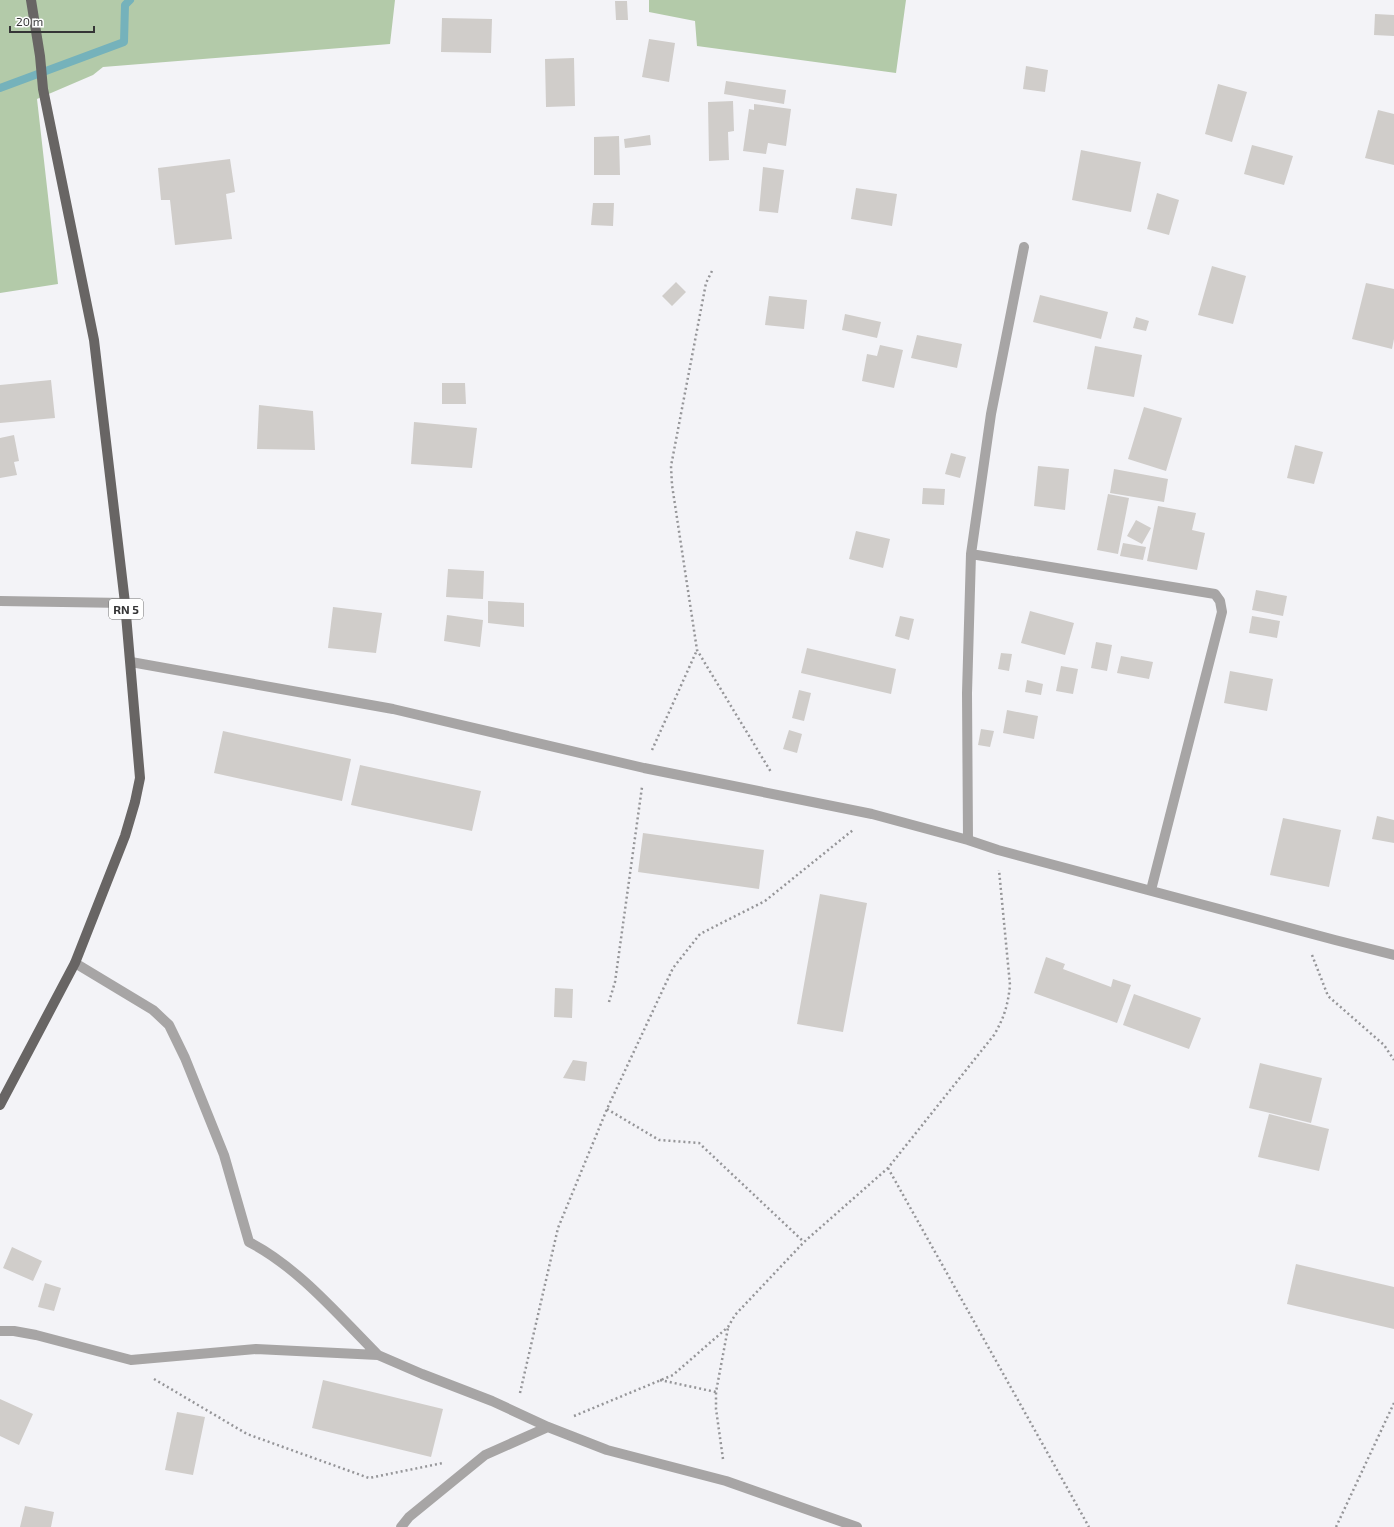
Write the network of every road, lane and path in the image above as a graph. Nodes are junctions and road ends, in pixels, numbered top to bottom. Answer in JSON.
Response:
{"nodes":[{"id":1,"x":31,"y":0,"type":"edge"},
{"id":2,"x":1024,"y":247,"type":"dead end"},
{"id":3,"x":712,"y":271,"type":"dead end"},
{"id":4,"x":971,"y":554,"type":"junction"},
{"id":5,"x":0,"y":601,"type":"edge"},
{"id":6,"x":125,"y":603,"type":"junction"},
{"id":7,"x":697,"y":650,"type":"junction"},
{"id":8,"x":131,"y":662,"type":"junction"},
{"id":9,"x":644,"y":768,"type":"junction"},
{"id":10,"x":785,"y":797,"type":"junction"},
{"id":11,"x":872,"y":814,"type":"junction"},
{"id":12,"x":968,"y":840,"type":"junction"},
{"id":13,"x":998,"y":850,"type":"junction"},
{"id":14,"x":1151,"y":890,"type":"junction"},
{"id":15,"x":1303,"y":932,"type":"junction"},
{"id":16,"x":1394,"y":955,"type":"edge"},
{"id":17,"x":75,"y":963,"type":"junction"},
{"id":18,"x":609,"y":1002,"type":"dead end"},
{"id":19,"x":1394,"y":1060,"type":"edge"},
{"id":20,"x":0,"y":1105,"type":"edge"},
{"id":21,"x":607,"y":1109,"type":"junction"},
{"id":22,"x":888,"y":1168,"type":"junction"},
{"id":23,"x":804,"y":1242,"type":"junction"},
{"id":24,"x":728,"y":1327,"type":"junction"},
{"id":25,"x":0,"y":1331,"type":"edge"},
{"id":26,"x":378,"y":1355,"type":"junction"},
{"id":27,"x":131,"y":1360,"type":"junction"},
{"id":28,"x":660,"y":1380,"type":"junction"},
{"id":29,"x":716,"y":1392,"type":"junction"},
{"id":30,"x":1394,"y":1403,"type":"edge"},
{"id":31,"x":515,"y":1411,"type":"junction"},
{"id":32,"x":548,"y":1427,"type":"junction"},
{"id":33,"x":446,"y":1462,"type":"dead end"},
{"id":34,"x":726,"y":1481,"type":"junction"},
{"id":35,"x":401,"y":1527,"type":"edge"},
{"id":36,"x":858,"y":1527,"type":"edge"},
{"id":37,"x":1089,"y":1527,"type":"edge"},
{"id":38,"x":1336,"y":1527,"type":"edge"}],
"edges":[{"from":1,"to":6,"type":"main road","number":"RN 5"},
{"from":2,"to":4,"type":"street"},
{"from":3,"to":7,"type":"path"},
{"from":4,"to":12,"type":"street"},
{"from":4,"to":14,"type":"street"},
{"from":5,"to":6,"type":"street"},
{"from":6,"to":8,"type":"main road","number":"RN 5"},
{"from":7,"to":9,"type":"path"},
{"from":7,"to":10,"type":"path"},
{"from":8,"to":9,"type":"street"},
{"from":8,"to":17,"type":"main road","number":"RN 5"},
{"from":9,"to":10,"type":"street"},
{"from":9,"to":18,"type":"path"},
{"from":10,"to":11,"type":"street"},
{"from":11,"to":12,"type":"street"},
{"from":11,"to":21,"type":"path"},
{"from":12,"to":13,"type":"street"},
{"from":13,"to":14,"type":"street"},
{"from":13,"to":22,"type":"path"},
{"from":14,"to":15,"type":"street"},
{"from":15,"to":16,"type":"street"},
{"from":15,"to":19,"type":"path"},
{"from":17,"to":20,"type":"main road","number":"RN 5"},
{"from":17,"to":26,"type":"street"},
{"from":21,"to":23,"type":"path"},
{"from":21,"to":31,"type":"path"},
{"from":22,"to":23,"type":"path"},
{"from":22,"to":37,"type":"path"},
{"from":23,"to":24,"type":"path"},
{"from":24,"to":28,"type":"path"},
{"from":24,"to":29,"type":"path"},
{"from":25,"to":27,"type":"street"},
{"from":26,"to":27,"type":"street"},
{"from":26,"to":31,"type":"street"},
{"from":27,"to":33,"type":"path"},
{"from":28,"to":29,"type":"path"},
{"from":28,"to":32,"type":"path"},
{"from":29,"to":34,"type":"path"},
{"from":30,"to":38,"type":"path"},
{"from":31,"to":32,"type":"street"},
{"from":32,"to":34,"type":"street"},
{"from":32,"to":35,"type":"street"},
{"from":34,"to":36,"type":"street"}]}
